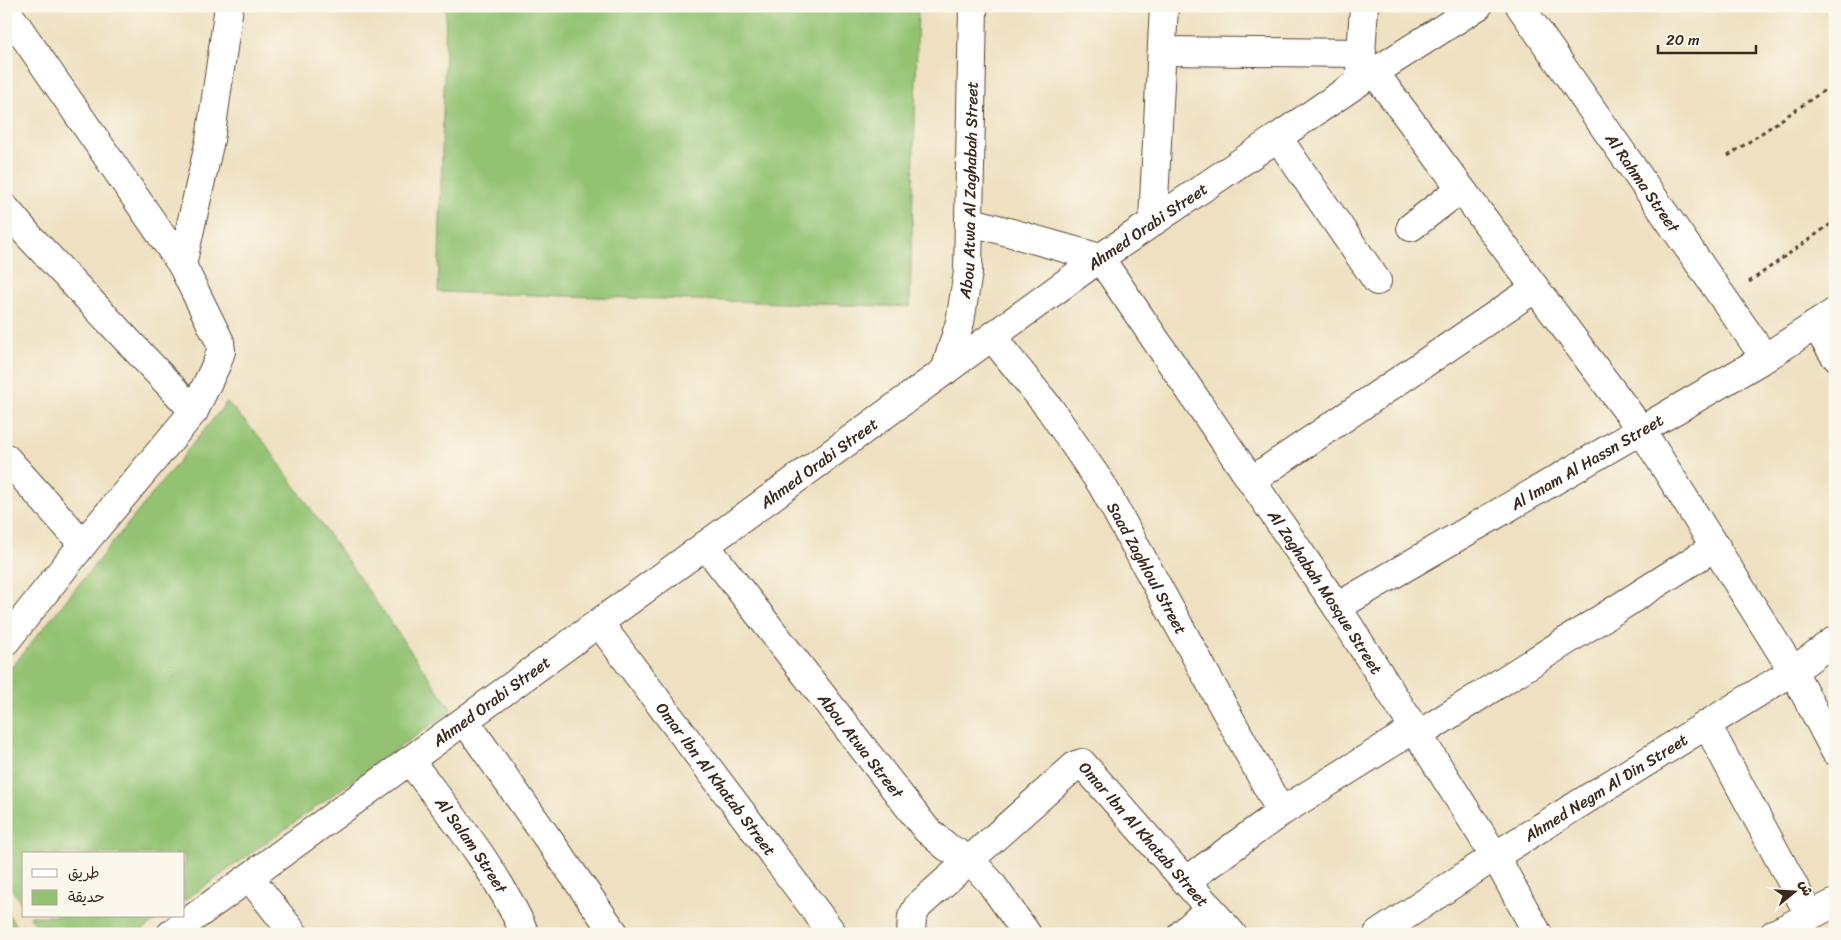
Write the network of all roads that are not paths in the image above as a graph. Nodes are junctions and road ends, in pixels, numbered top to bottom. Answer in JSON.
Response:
{"nodes":[{"id":1,"x":229,"y":6,"type":"edge"},
{"id":2,"x":973,"y":6,"type":"edge"},
{"id":3,"x":1164,"y":6,"type":"edge"},
{"id":4,"x":1364,"y":6,"type":"edge"},
{"id":5,"x":1478,"y":6,"type":"edge"},
{"id":6,"x":1520,"y":6,"type":"edge"},
{"id":7,"x":6,"y":10,"type":"edge"},
{"id":8,"x":1162,"y":51,"type":"junction"},
{"id":9,"x":1365,"y":69,"type":"junction"},
{"id":10,"x":1278,"y":138,"type":"junction"},
{"id":11,"x":1460,"y":190,"type":"junction"},
{"id":12,"x":6,"y":210,"type":"edge"},
{"id":13,"x":1154,"y":220,"type":"junction"},
{"id":14,"x":969,"y":221,"type":"junction"},
{"id":15,"x":1411,"y":227,"type":"dead end"},
{"id":16,"x":1100,"y":258,"type":"junction"},
{"id":17,"x":182,"y":265,"type":"junction"},
{"id":18,"x":1377,"y":281,"type":"dead end"},
{"id":19,"x":1534,"y":289,"type":"junction"},
{"id":20,"x":1825,"y":319,"type":"edge"},
{"id":21,"x":992,"y":338,"type":"junction"},
{"id":22,"x":1835,"y":356,"type":"edge"},
{"id":23,"x":1765,"y":358,"type":"junction"},
{"id":24,"x":945,"y":371,"type":"junction"},
{"id":25,"x":194,"y":410,"type":"junction"},
{"id":26,"x":1642,"y":430,"type":"junction"},
{"id":27,"x":6,"y":458,"type":"edge"},
{"id":28,"x":1252,"y":480,"type":"junction"},
{"id":29,"x":83,"y":544,"type":"junction"},
{"id":30,"x":705,"y":545,"type":"junction"},
{"id":31,"x":1716,"y":546,"type":"junction"},
{"id":32,"x":1337,"y":607,"type":"junction"},
{"id":33,"x":599,"y":623,"type":"junction"},
{"id":34,"x":1835,"y":640,"type":"edge"},
{"id":35,"x":6,"y":642,"type":"edge"},
{"id":36,"x":1792,"y":671,"type":"junction"},
{"id":37,"x":465,"y":721,"type":"junction"},
{"id":38,"x":1707,"y":725,"type":"junction"},
{"id":39,"x":1416,"y":732,"type":"junction"},
{"id":40,"x":1835,"y":751,"type":"edge"},
{"id":41,"x":410,"y":760,"type":"junction"},
{"id":42,"x":1281,"y":812,"type":"junction"},
{"id":43,"x":1495,"y":856,"type":"junction"},
{"id":44,"x":970,"y":860,"type":"junction"},
{"id":45,"x":250,"y":878,"type":"junction"},
{"id":46,"x":1186,"y":881,"type":"junction"},
{"id":47,"x":1210,"y":908,"type":"junction"},
{"id":48,"x":1820,"y":916,"type":"edge"},
{"id":49,"x":188,"y":929,"type":"edge"},
{"id":50,"x":294,"y":934,"type":"edge"},
{"id":51,"x":525,"y":934,"type":"edge"},
{"id":52,"x":615,"y":934,"type":"edge"},
{"id":53,"x":833,"y":934,"type":"edge"},
{"id":54,"x":911,"y":934,"type":"edge"},
{"id":55,"x":1027,"y":934,"type":"edge"},
{"id":56,"x":1182,"y":934,"type":"edge"},
{"id":57,"x":1232,"y":934,"type":"edge"},
{"id":58,"x":1378,"y":934,"type":"edge"},
{"id":59,"x":1538,"y":934,"type":"edge"},
{"id":60,"x":1774,"y":934,"type":"edge"}],
"edges":[{"from":1,"to":17,"type":"street"},
{"from":2,"to":14,"type":"street","name":"Abou Atwa Al Zaghabah Street"},
{"from":3,"to":8,"type":"street"},
{"from":4,"to":9,"type":"street"},
{"from":5,"to":9,"type":"street","name":"Ahmed Orabi Street"},
{"from":6,"to":23,"type":"street","name":"Al Rahma Street"},
{"from":7,"to":17,"type":"street"},
{"from":8,"to":9,"type":"street"},
{"from":8,"to":13,"type":"street"},
{"from":9,"to":10,"type":"street","name":"Ahmed Orabi Street"},
{"from":9,"to":11,"type":"street"},
{"from":10,"to":13,"type":"street","name":"Ahmed Orabi Street"},
{"from":10,"to":18,"type":"street"},
{"from":11,"to":15,"type":"street"},
{"from":11,"to":19,"type":"street"},
{"from":12,"to":25,"type":"street"},
{"from":13,"to":16,"type":"street","name":"Ahmed Orabi Street"},
{"from":14,"to":16,"type":"street"},
{"from":14,"to":24,"type":"street","name":"Abou Atwa Al Zaghabah Street"},
{"from":16,"to":21,"type":"street","name":"Ahmed Orabi Street"},
{"from":16,"to":28,"type":"street","name":"Al Zaghabah Mosque Street"},
{"from":17,"to":25,"type":"street"},
{"from":19,"to":26,"type":"street"},
{"from":19,"to":28,"type":"street"},
{"from":20,"to":22,"type":"street"},
{"from":20,"to":23,"type":"street","name":"Al Imam Al Hassn Street"},
{"from":21,"to":24,"type":"street","name":"Ahmed Orabi Street"},
{"from":21,"to":42,"type":"street","name":"Saad Zaghloul Street"},
{"from":23,"to":26,"type":"street","name":"Al Imam Al Hassn Street"},
{"from":24,"to":30,"type":"street","name":"Ahmed Orabi Street"},
{"from":25,"to":29,"type":"street"},
{"from":26,"to":31,"type":"street"},
{"from":26,"to":32,"type":"street","name":"Al Imam Al Hassn Street"},
{"from":27,"to":29,"type":"street"},
{"from":28,"to":32,"type":"street","name":"Al Zaghabah Mosque Street"},
{"from":29,"to":35,"type":"street"},
{"from":30,"to":33,"type":"street","name":"Ahmed Orabi Street"},
{"from":30,"to":44,"type":"street","name":"Abou Atwa Street"},
{"from":31,"to":36,"type":"street"},
{"from":31,"to":39,"type":"street"},
{"from":32,"to":39,"type":"street","name":"Al Zaghabah Mosque Street"},
{"from":33,"to":37,"type":"street","name":"Ahmed Orabi Street"},
{"from":33,"to":53,"type":"street","name":"Omar Ibn Al Khatab Street"},
{"from":34,"to":36,"type":"street","name":"Ahmed Negm Al Din Street"},
{"from":36,"to":38,"type":"street","name":"Ahmed Negm Al Din Street"},
{"from":36,"to":40,"type":"street"},
{"from":37,"to":41,"type":"street","name":"Ahmed Orabi Street"},
{"from":37,"to":52,"type":"street"},
{"from":38,"to":43,"type":"street","name":"Ahmed Negm Al Din Street"},
{"from":38,"to":48,"type":"street"},
{"from":39,"to":42,"type":"street"},
{"from":39,"to":43,"type":"street","name":"Al Zaghabah Mosque Street"},
{"from":41,"to":45,"type":"street","name":"Ahmed Orabi Street"},
{"from":41,"to":51,"type":"street","name":"Al Salam Street"},
{"from":42,"to":46,"type":"street"},
{"from":43,"to":58,"type":"street","name":"Ahmed Negm Al Din Street"},
{"from":43,"to":59,"type":"street","name":"Al Zaghabah Mosque Street"},
{"from":44,"to":46,"type":"street","name":"Omar Ibn Al Khatab Street"},
{"from":44,"to":54,"type":"street","name":"Omar Ibn Al Khatab Street"},
{"from":44,"to":55,"type":"street","name":"Abou Atwa Street"},
{"from":45,"to":49,"type":"street","name":"Ahmed Orabi Street"},
{"from":45,"to":50,"type":"street"},
{"from":46,"to":47,"type":"street","name":"Omar Ibn Al Khatab Street"},
{"from":47,"to":56,"type":"street"},
{"from":47,"to":57,"type":"street","name":"Omar Ibn Al Khatab Street"},
{"from":48,"to":60,"type":"street"}]}
